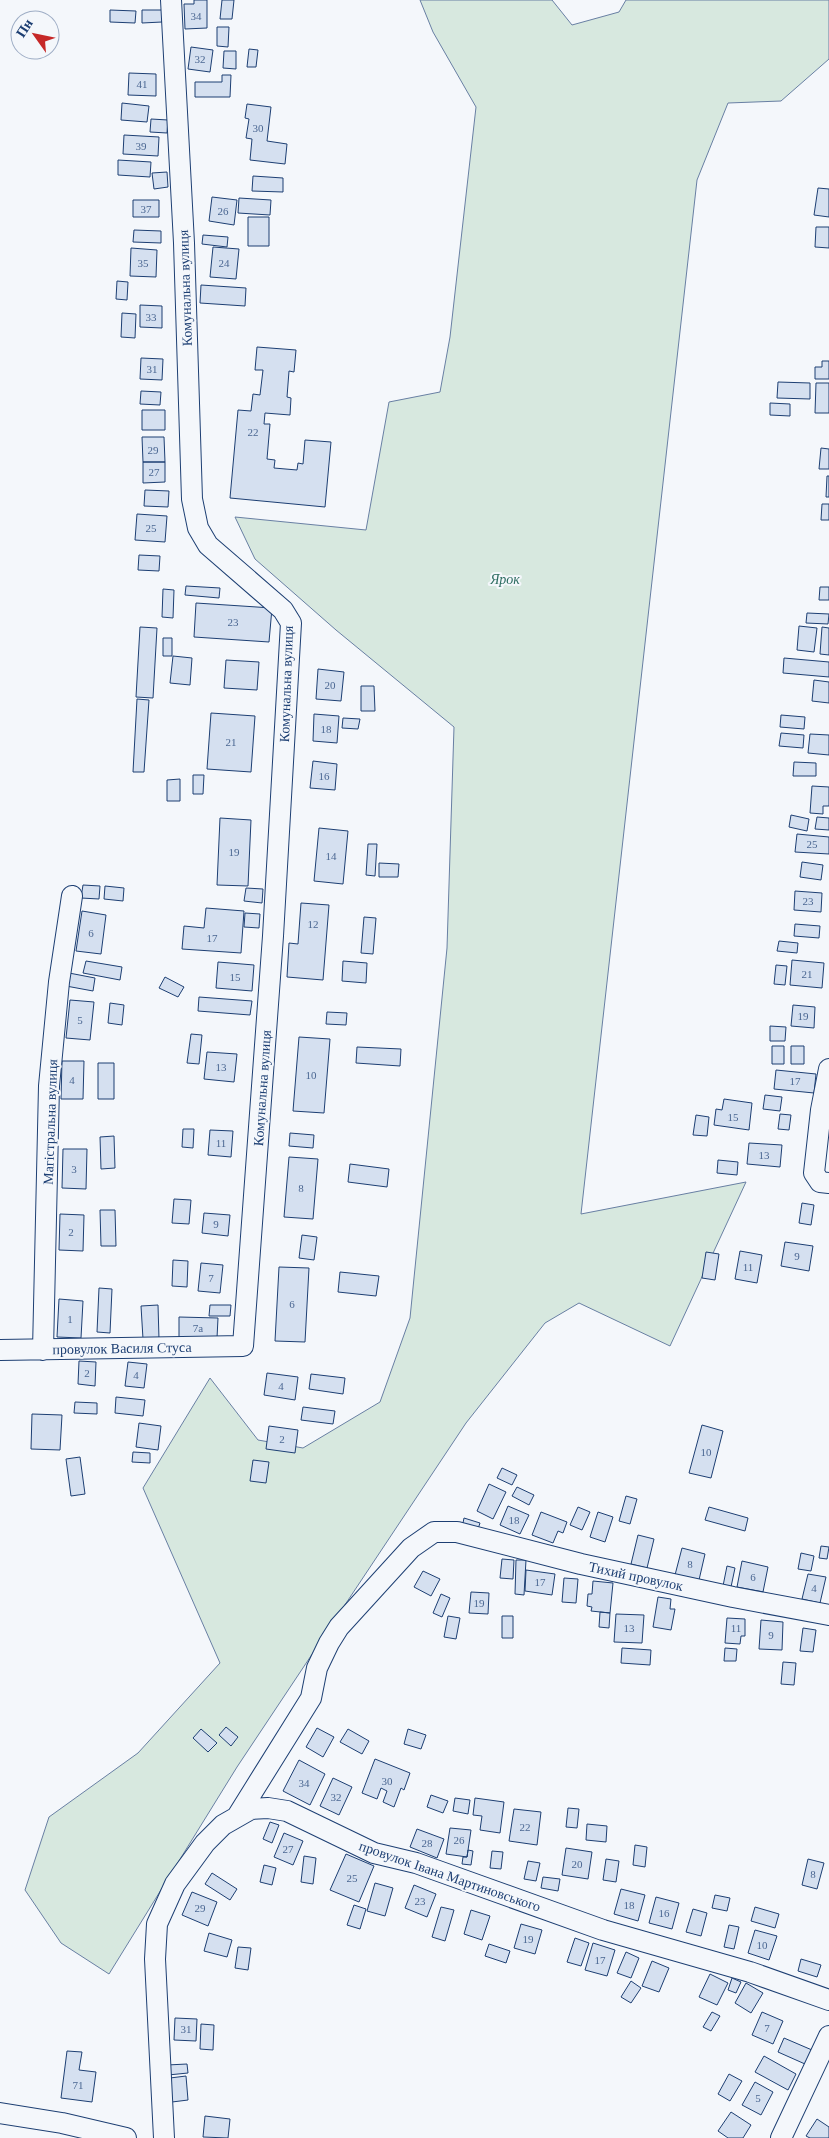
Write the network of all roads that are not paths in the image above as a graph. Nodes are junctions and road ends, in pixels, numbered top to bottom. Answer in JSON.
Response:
{"nodes":[{"id":1,"x":171,"y":0,"type":"edge"},
{"id":2,"x":72,"y":896,"type":"dead end"},
{"id":3,"x":829,"y":1069,"type":"edge"},
{"id":4,"x":829,"y":1183,"type":"edge"},
{"id":5,"x":243,"y":1346,"type":"joint"},
{"id":6,"x":0,"y":1350,"type":"edge"},
{"id":7,"x":44,"y":1350,"type":"junction"},
{"id":8,"x":829,"y":1614,"type":"edge"},
{"id":9,"x":238,"y":1815,"type":"junction"},
{"id":10,"x":829,"y":2000,"type":"edge"},
{"id":11,"x":829,"y":2036,"type":"edge"},
{"id":12,"x":0,"y":2113,"type":"edge"},
{"id":13,"x":126,"y":2138,"type":"edge"},
{"id":14,"x":164,"y":2138,"type":"edge"},
{"id":15,"x":781,"y":2138,"type":"edge"}],
"edges":[{"from":1,"to":5,"type":"street","name":"Комунальна вулиця"},
{"from":2,"to":7,"type":"street","name":"Магістральна вулиця"},
{"from":3,"to":4,"type":"street"},
{"from":5,"to":7,"type":"street","name":"провулок Василя Стуса"},
{"from":6,"to":7,"type":"street","name":"провулок Василя Стуса"},
{"from":8,"to":9,"type":"street","name":"Тихий провулок"},
{"from":9,"to":10,"type":"street","name":"провулок Івана Мартиновського"},
{"from":9,"to":14,"type":"street","name":"провулок Івана Мартиновського"},
{"from":11,"to":15,"type":"street"},
{"from":12,"to":13,"type":"street"}]}
